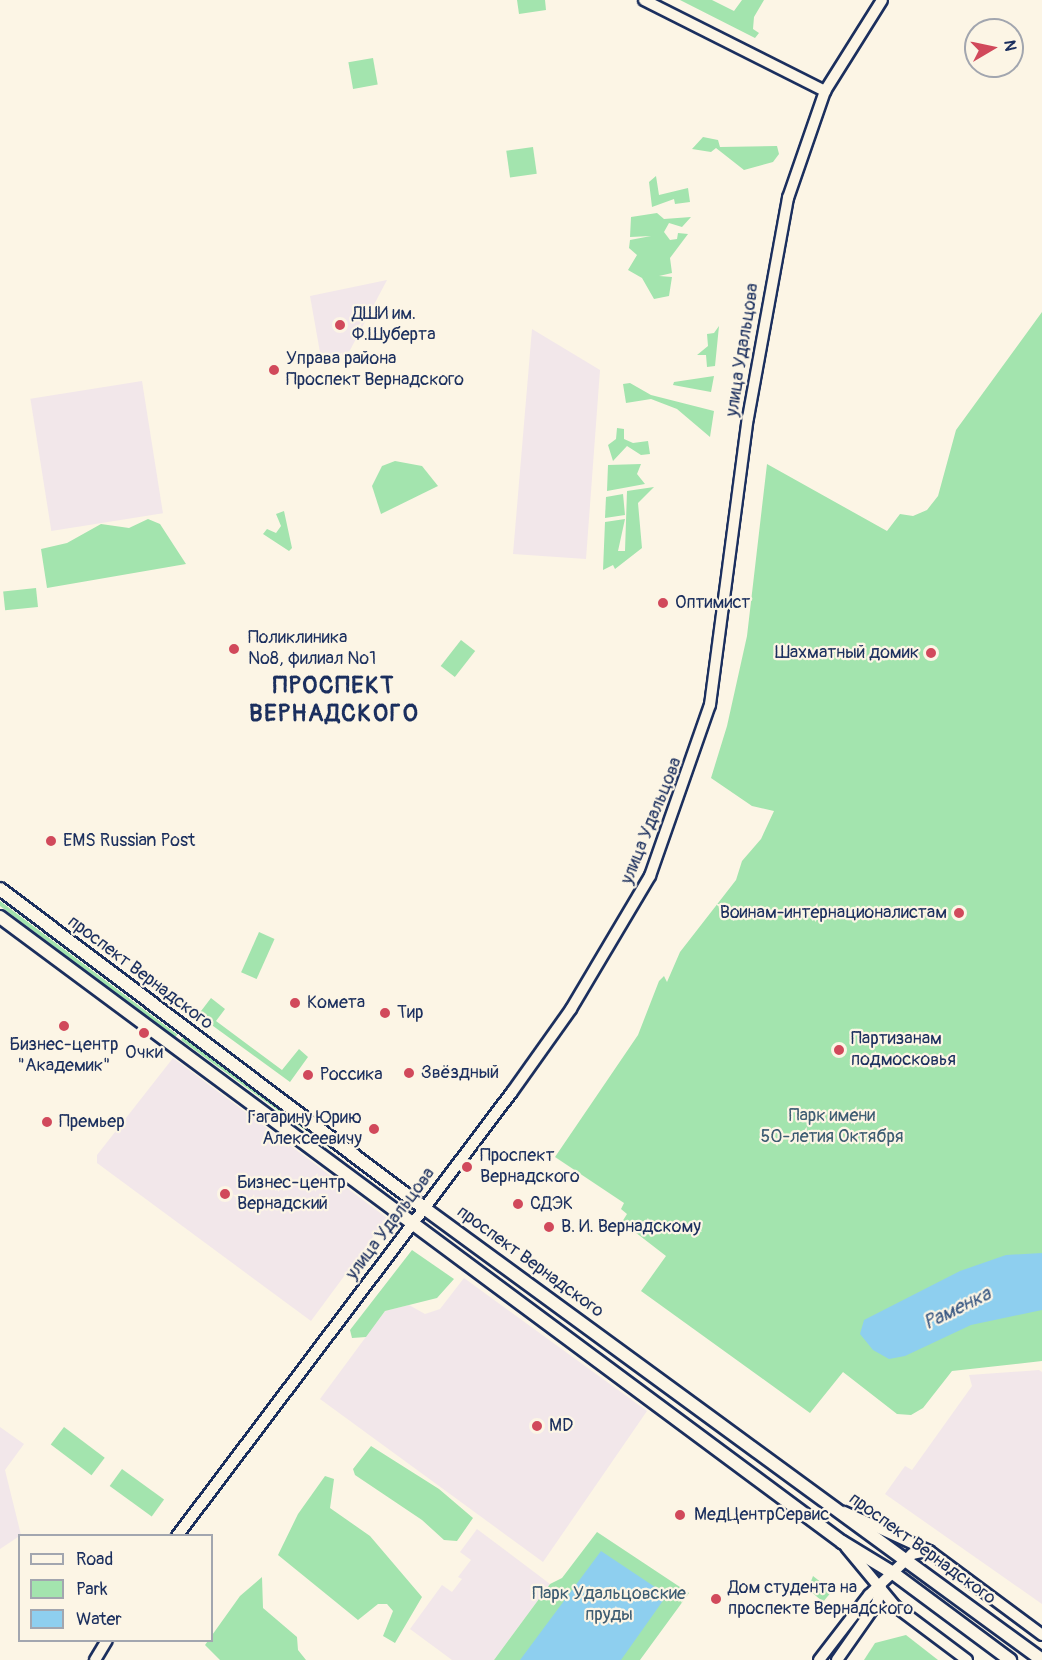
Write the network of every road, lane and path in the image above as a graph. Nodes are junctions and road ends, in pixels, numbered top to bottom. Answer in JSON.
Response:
{"nodes":[{"id":1,"x":644,"y":0,"type":"edge"},
{"id":2,"x":882,"y":0,"type":"edge"},
{"id":3,"x":825,"y":91,"type":"junction"},
{"id":4,"x":0,"y":889,"type":"edge"},
{"id":5,"x":0,"y":917,"type":"edge"},
{"id":6,"x":424,"y":1208,"type":"junction"},
{"id":7,"x":412,"y":1222,"type":"junction"},
{"id":8,"x":836,"y":1508,"type":"junction"},
{"id":9,"x":178,"y":1534,"type":"edge"},
{"id":10,"x":842,"y":1542,"type":"junction"},
{"id":11,"x":929,"y":1551,"type":"junction"},
{"id":12,"x":905,"y":1559,"type":"junction"},
{"id":13,"x":893,"y":1573,"type":"junction"},
{"id":14,"x":881,"y":1587,"type":"junction"},
{"id":15,"x":1042,"y":1635,"type":"edge"},
{"id":16,"x":106,"y":1642,"type":"edge"},
{"id":17,"x":824,"y":1658,"type":"edge"},
{"id":18,"x":95,"y":1660,"type":"edge"},
{"id":19,"x":837,"y":1660,"type":"edge"},
{"id":20,"x":967,"y":1660,"type":"edge"},
{"id":21,"x":1010,"y":1660,"type":"edge"},
{"id":22,"x":1042,"y":1660,"type":"edge"}],
"edges":[{"from":1,"to":3,"type":"street"},
{"from":2,"to":3,"type":"street","name":"улица Удальцова"},
{"from":3,"to":6,"type":"street","name":"улица Удальцова"},
{"from":4,"to":6,"type":"main road","name":"проспект Вернадского"},
{"from":5,"to":7,"type":"main road","name":"проспект Вернадского"},
{"from":6,"to":7,"type":"street","name":"улица Удальцова"},
{"from":6,"to":8,"type":"main road","name":"проспект Вернадского"},
{"from":7,"to":9,"type":"street","name":"улица Удальцова"},
{"from":7,"to":10,"type":"main road","name":"проспект Вернадского"},
{"from":8,"to":11,"type":"street"},
{"from":8,"to":12,"type":"main road","name":"проспект Вернадского"},
{"from":10,"to":13,"type":"main road","name":"проспект Вернадского"},
{"from":10,"to":14,"type":"street"},
{"from":11,"to":12,"type":"street"},
{"from":11,"to":15,"type":"street"},
{"from":12,"to":13,"type":"street"},
{"from":12,"to":22,"type":"main road","name":"проспект Вернадского"},
{"from":13,"to":14,"type":"street"},
{"from":13,"to":21,"type":"main road","name":"проспект Вернадского"},
{"from":14,"to":17,"type":"street"},
{"from":14,"to":19,"type":"street"},
{"from":14,"to":20,"type":"street"},
{"from":16,"to":18,"type":"street"}]}
